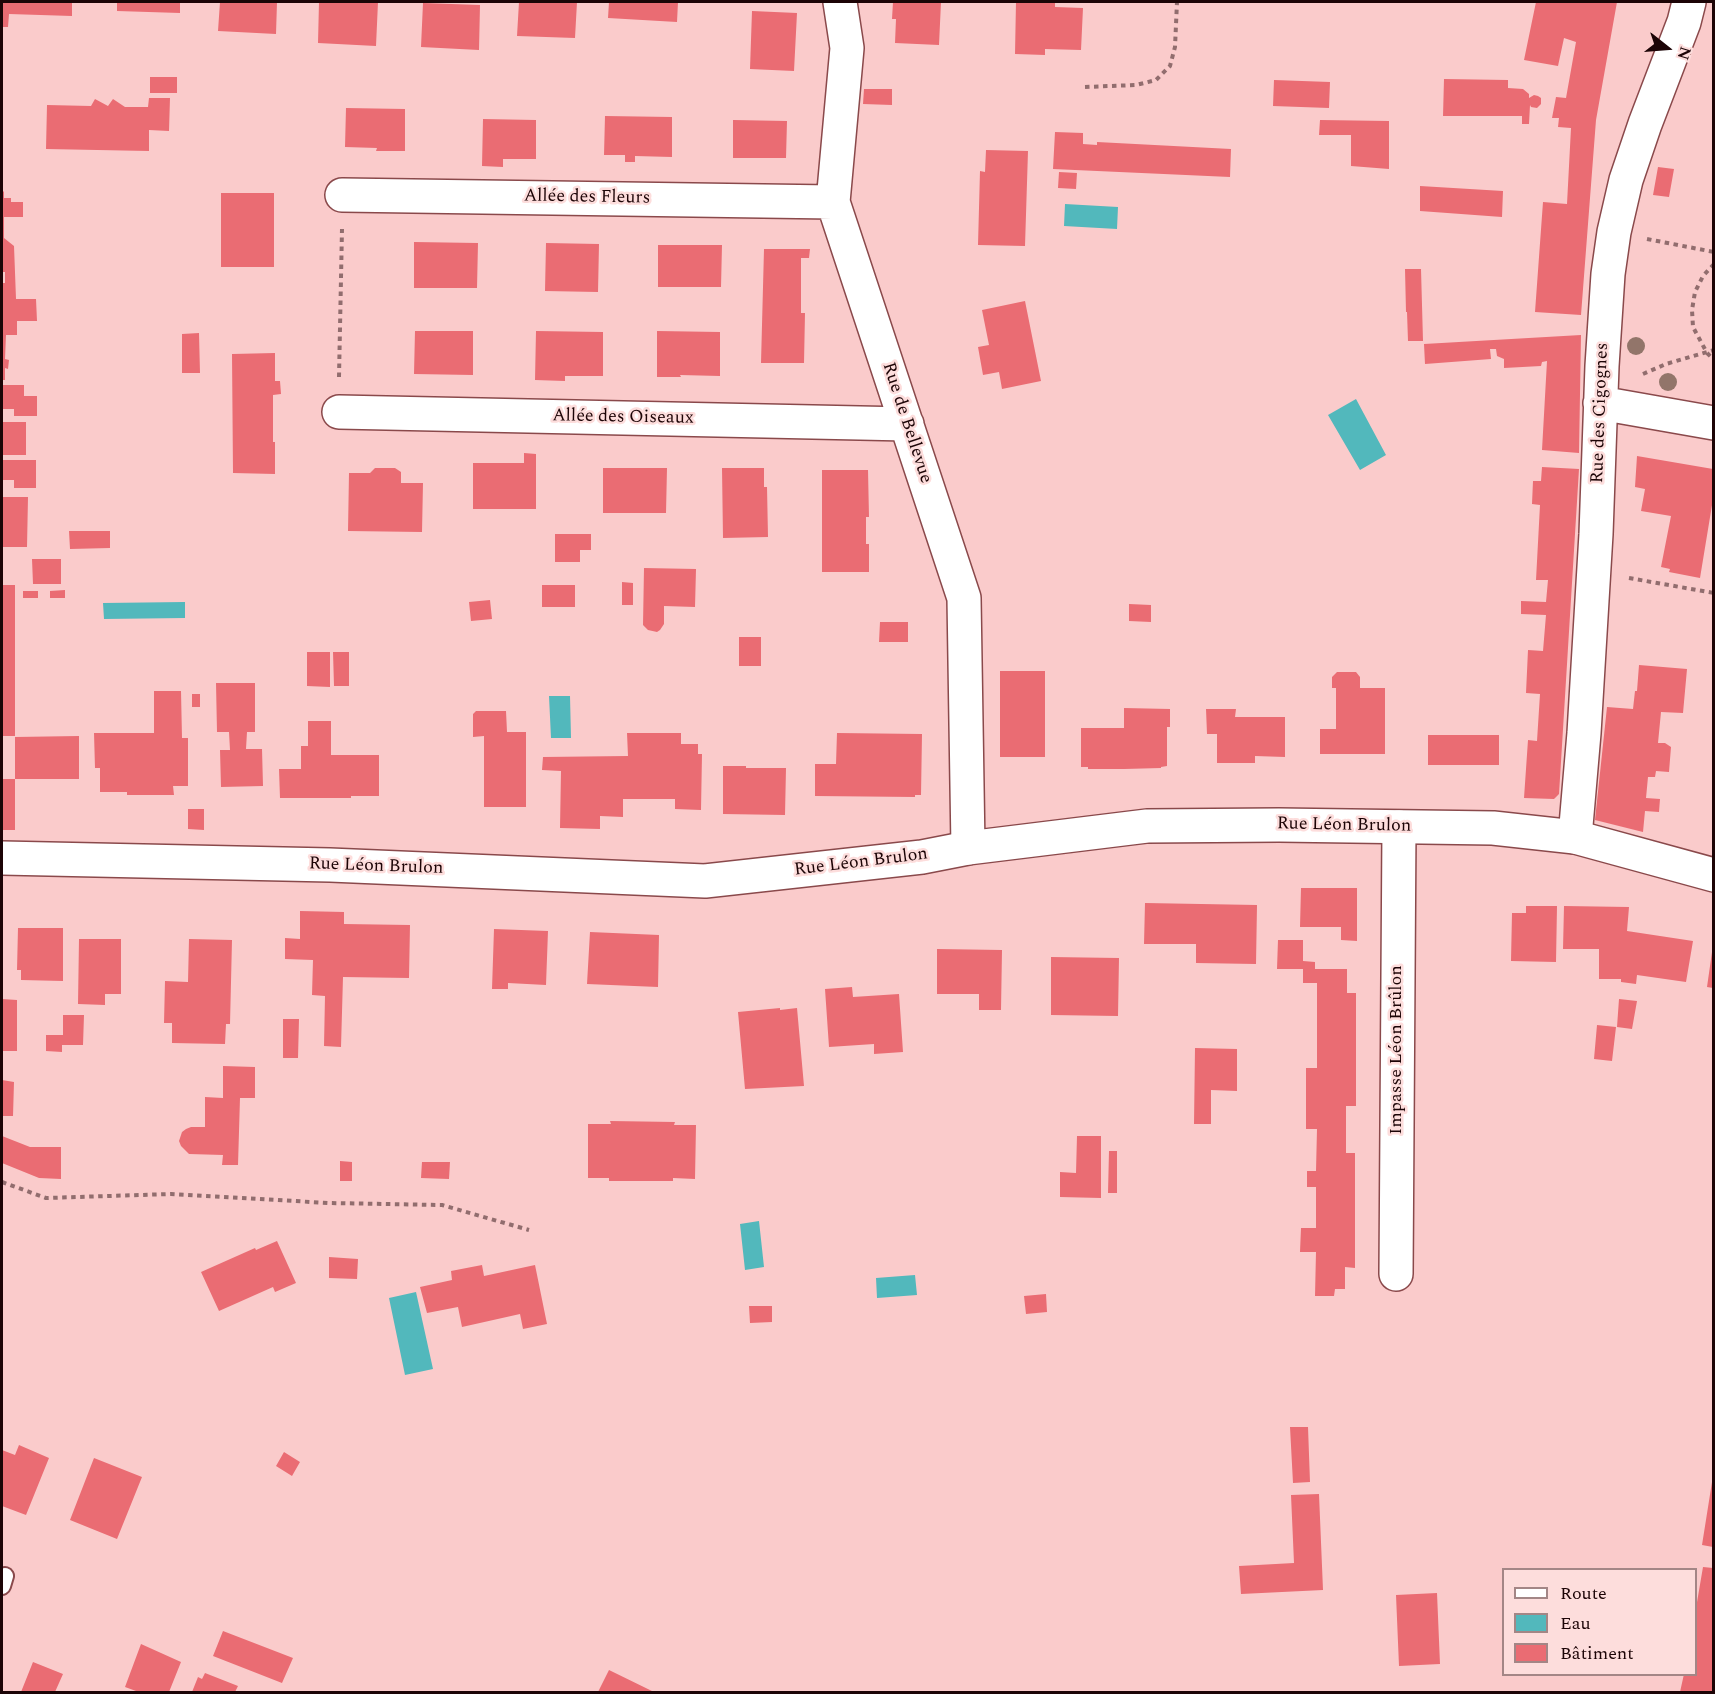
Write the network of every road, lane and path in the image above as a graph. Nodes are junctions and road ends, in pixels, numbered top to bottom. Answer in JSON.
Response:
{"nodes":[{"id":1,"x":840,"y":2,"type":"edge"},
{"id":2,"x":1177,"y":2,"type":"edge"},
{"id":3,"x":1689,"y":2,"type":"edge"},
{"id":4,"x":1085,"y":87,"type":"dead end"},
{"id":5,"x":342,"y":195,"type":"joint"},
{"id":6,"x":833,"y":201,"type":"junction"},
{"id":7,"x":1614,"y":232,"type":"junction"},
{"id":8,"x":1713,"y":252,"type":"edge"},
{"id":9,"x":1713,"y":264,"type":"edge"},
{"id":10,"x":1713,"y":350,"type":"edge"},
{"id":11,"x":1707,"y":353,"type":"junction"},
{"id":12,"x":1713,"y":360,"type":"edge"},
{"id":13,"x":1600,"y":403,"type":"junction"},
{"id":14,"x":339,"y":412,"type":"joint"},
{"id":15,"x":1713,"y":423,"type":"edge"},
{"id":16,"x":907,"y":424,"type":"junction"},
{"id":17,"x":1594,"y":572,"type":"junction"},
{"id":18,"x":1713,"y":593,"type":"edge"},
{"id":19,"x":1399,"y":827,"type":"junction"},
{"id":20,"x":1575,"y":837,"type":"junction"},
{"id":21,"x":968,"y":848,"type":"junction"},
{"id":22,"x":2,"y":858,"type":"edge"},
{"id":23,"x":1713,"y":875,"type":"edge"},
{"id":24,"x":2,"y":1182,"type":"edge"},
{"id":25,"x":529,"y":1230,"type":"dead end"},
{"id":26,"x":1396,"y":1274,"type":"dead end"}],
"edges":[{"from":1,"to":6,"type":"street","name":"Rue de Bellevue"},
{"from":2,"to":4,"type":"path"},
{"from":3,"to":7,"type":"street","name":"Rue des Cigognes"},
{"from":5,"to":6,"type":"street","name":"Allée des Fleurs"},
{"from":5,"to":14,"type":"path"},
{"from":6,"to":16,"type":"street","name":"Rue de Bellevue"},
{"from":7,"to":8,"type":"path"},
{"from":7,"to":13,"type":"street","name":"Rue des Cigognes"},
{"from":9,"to":11,"type":"path"},
{"from":10,"to":11,"type":"path"},
{"from":11,"to":12,"type":"path"},
{"from":11,"to":13,"type":"path"},
{"from":13,"to":15,"type":"street"},
{"from":13,"to":17,"type":"street","name":"Rue des Cigognes"},
{"from":14,"to":16,"type":"street","name":"Allée des Oiseaux"},
{"from":16,"to":21,"type":"street","name":"Rue de Bellevue"},
{"from":17,"to":18,"type":"path"},
{"from":17,"to":20,"type":"street","name":"Rue des Cigognes"},
{"from":19,"to":20,"type":"street","name":"Rue Léon Brulon"},
{"from":19,"to":21,"type":"street","name":"Rue Léon Brulon"},
{"from":19,"to":26,"type":"street","name":"Impasse Léon Brûlon"},
{"from":20,"to":23,"type":"street","name":"Rue Léon Brulon"},
{"from":21,"to":22,"type":"street","name":"Rue Léon Brulon"},
{"from":24,"to":25,"type":"path"}]}
